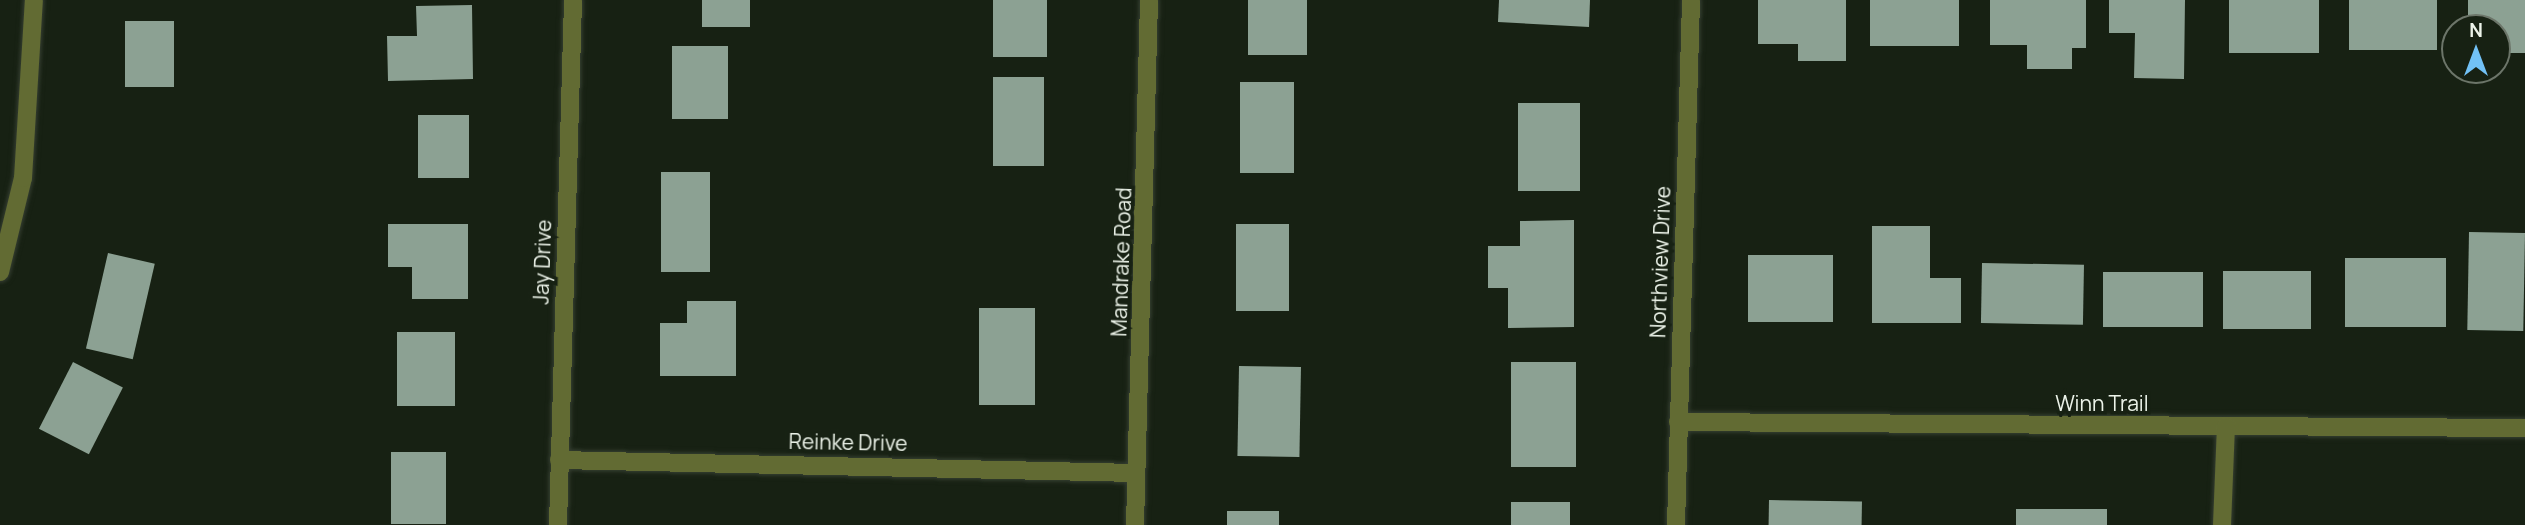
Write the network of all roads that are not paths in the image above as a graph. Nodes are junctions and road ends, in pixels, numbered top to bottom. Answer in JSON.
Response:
{"nodes":[{"id":1,"x":34,"y":0,"type":"edge"},
{"id":2,"x":573,"y":0,"type":"edge"},
{"id":3,"x":1149,"y":0,"type":"edge"},
{"id":4,"x":1691,"y":0,"type":"edge"},
{"id":5,"x":0,"y":272,"type":"edge"},
{"id":6,"x":1678,"y":422,"type":"junction"},
{"id":7,"x":2226,"y":426,"type":"junction"},
{"id":8,"x":2525,"y":428,"type":"edge"},
{"id":9,"x":559,"y":460,"type":"junction"},
{"id":10,"x":1135,"y":474,"type":"junction"},
{"id":11,"x":558,"y":525,"type":"edge"},
{"id":12,"x":1135,"y":525,"type":"edge"},
{"id":13,"x":1676,"y":525,"type":"edge"},
{"id":14,"x":2222,"y":525,"type":"edge"}],
"edges":[{"from":1,"to":5,"type":"street"},
{"from":2,"to":9,"type":"street","name":"Jay Drive"},
{"from":3,"to":10,"type":"street","name":"Mandrake Road"},
{"from":4,"to":6,"type":"street","name":"Northview Drive"},
{"from":6,"to":7,"type":"street","name":"Winn Trail"},
{"from":6,"to":13,"type":"street","name":"Northview Drive"},
{"from":7,"to":8,"type":"street","name":"Winn Trail"},
{"from":7,"to":14,"type":"street"},
{"from":9,"to":10,"type":"street","name":"Reinke Drive"},
{"from":9,"to":11,"type":"street","name":"Jay Drive"},
{"from":10,"to":12,"type":"street","name":"Mandrake Road"}]}
